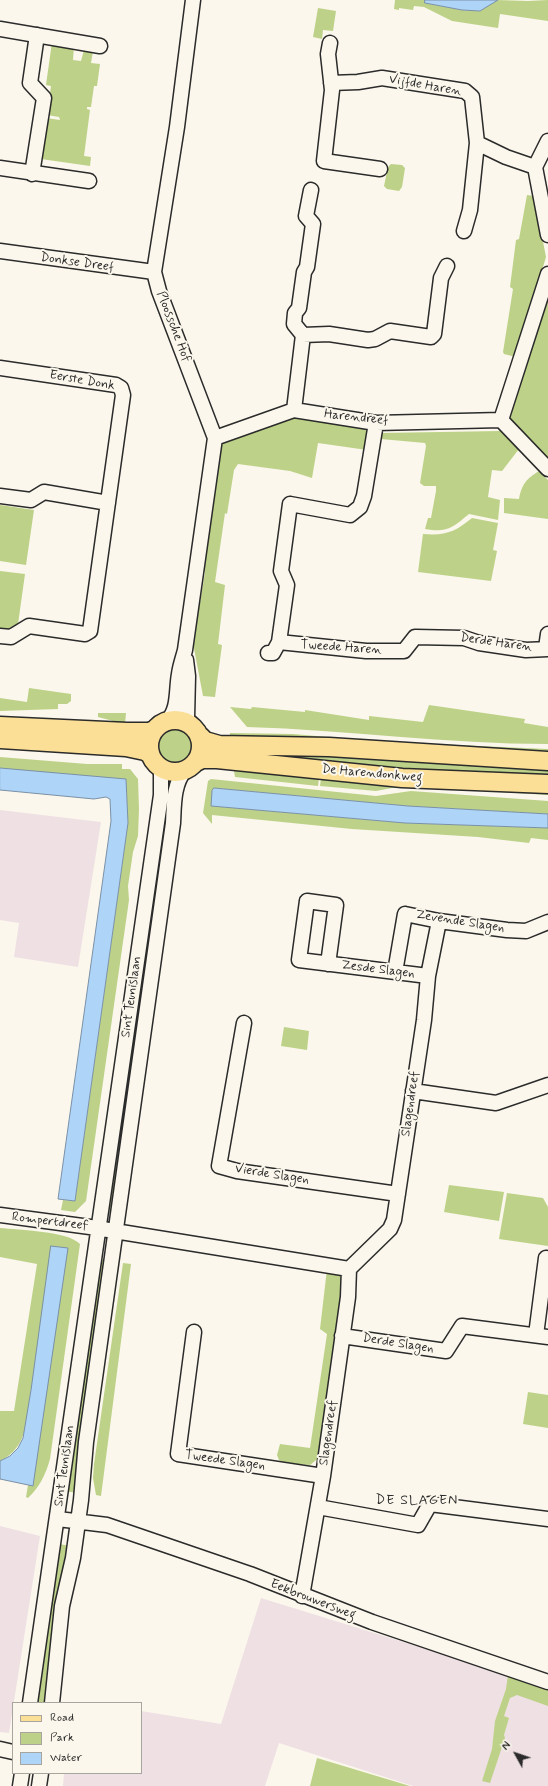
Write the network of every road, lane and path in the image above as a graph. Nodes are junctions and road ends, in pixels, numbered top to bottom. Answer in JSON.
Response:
{"nodes":[{"id":1,"x":193,"y":0,"type":"edge"},
{"id":2,"x":0,"y":29,"type":"edge"},
{"id":3,"x":36,"y":35,"type":"junction"},
{"id":4,"x":330,"y":43,"type":"dead end"},
{"id":5,"x":100,"y":46,"type":"dead end"},
{"id":6,"x":331,"y":83,"type":"junction"},
{"id":7,"x":548,"y":141,"type":"edge"},
{"id":8,"x":477,"y":143,"type":"junction"},
{"id":9,"x":534,"y":167,"type":"junction"},
{"id":10,"x":0,"y":168,"type":"edge"},
{"id":11,"x":380,"y":169,"type":"dead end"},
{"id":12,"x":32,"y":174,"type":"junction"},
{"id":13,"x":89,"y":181,"type":"dead end"},
{"id":14,"x":311,"y":190,"type":"dead end"},
{"id":15,"x":464,"y":232,"type":"dead end"},
{"id":16,"x":548,"y":236,"type":"edge"},
{"id":17,"x":0,"y":251,"type":"edge"},
{"id":18,"x":447,"y":266,"type":"dead end"},
{"id":19,"x":154,"y":272,"type":"junction"},
{"id":20,"x":548,"y":274,"type":"edge"},
{"id":21,"x":303,"y":335,"type":"junction"},
{"id":22,"x":0,"y":368,"type":"edge"},
{"id":23,"x":294,"y":410,"type":"junction"},
{"id":24,"x":501,"y":420,"type":"junction"},
{"id":25,"x":376,"y":422,"type":"junction"},
{"id":26,"x":215,"y":438,"type":"junction"},
{"id":27,"x":548,"y":469,"type":"edge"},
{"id":28,"x":0,"y":496,"type":"edge"},
{"id":29,"x":108,"y":503,"type":"junction"},
{"id":30,"x":548,"y":634,"type":"edge"},
{"id":31,"x":0,"y":636,"type":"edge"},
{"id":32,"x":279,"y":642,"type":"junction"},
{"id":33,"x":547,"y":649,"type":"edge"},
{"id":34,"x":185,"y":650,"type":"junction"},
{"id":35,"x":404,"y":651,"type":"joint"},
{"id":36,"x":268,"y":653,"type":"dead end"},
{"id":37,"x":161,"y":725,"type":"junction"},
{"id":38,"x":0,"y":726,"type":"edge"},
{"id":39,"x":195,"y":730,"type":"junction"},
{"id":40,"x":0,"y":739,"type":"edge"},
{"id":41,"x":154,"y":760,"type":"junction"},
{"id":42,"x":548,"y":761,"type":"edge"},
{"id":43,"x":190,"y":766,"type":"junction"},
{"id":44,"x":548,"y":784,"type":"edge"},
{"id":45,"x":439,"y":921,"type":"junction"},
{"id":46,"x":548,"y":922,"type":"edge"},
{"id":47,"x":328,"y":964,"type":"junction"},
{"id":48,"x":395,"y":972,"type":"junction"},
{"id":49,"x":428,"y":976,"type":"junction"},
{"id":50,"x":244,"y":1023,"type":"dead end"},
{"id":51,"x":548,"y":1085,"type":"edge"},
{"id":52,"x":413,"y":1091,"type":"junction"},
{"id":53,"x":398,"y":1194,"type":"junction"},
{"id":54,"x":0,"y":1215,"type":"edge"},
{"id":55,"x":99,"y":1228,"type":"junction"},
{"id":56,"x":116,"y":1231,"type":"junction"},
{"id":57,"x":546,"y":1258,"type":"dead end"},
{"id":58,"x":349,"y":1269,"type":"junction"},
{"id":59,"x":194,"y":1332,"type":"dead end"},
{"id":60,"x":342,"y":1336,"type":"junction"},
{"id":61,"x":542,"y":1336,"type":"edge"},
{"id":62,"x":323,"y":1476,"type":"junction"},
{"id":63,"x":318,"y":1506,"type":"junction"},
{"id":64,"x":58,"y":1518,"type":"junction"},
{"id":65,"x":548,"y":1519,"type":"edge"},
{"id":66,"x":78,"y":1522,"type":"junction"},
{"id":67,"x":302,"y":1596,"type":"junction"},
{"id":68,"x":548,"y":1682,"type":"edge"},
{"id":69,"x":30,"y":1702,"type":"edge"},
{"id":70,"x":52,"y":1702,"type":"edge"},
{"id":71,"x":0,"y":1749,"type":"edge"},
{"id":72,"x":12,"y":1752,"type":"edge"},
{"id":73,"x":22,"y":1774,"type":"edge"},
{"id":74,"x":42,"y":1774,"type":"edge"},
{"id":75,"x":20,"y":1786,"type":"edge"},
{"id":76,"x":39,"y":1786,"type":"edge"}],
"edges":[{"from":1,"to":19,"type":"street","name":"Ploossche Hof"},
{"from":2,"to":3,"type":"street"},
{"from":3,"to":5,"type":"street"},
{"from":3,"to":12,"type":"street"},
{"from":4,"to":6,"type":"street"},
{"from":6,"to":8,"type":"street","name":"Vijfde Haren"},
{"from":6,"to":11,"type":"street"},
{"from":7,"to":9,"type":"street"},
{"from":8,"to":9,"type":"street"},
{"from":8,"to":15,"type":"street","name":"Vijfde Haren"},
{"from":9,"to":16,"type":"street"},
{"from":10,"to":12,"type":"street"},
{"from":12,"to":13,"type":"street"},
{"from":14,"to":21,"type":"street"},
{"from":17,"to":19,"type":"street","name":"Donkse Dreef"},
{"from":18,"to":21,"type":"street"},
{"from":19,"to":26,"type":"street","name":"Ploossche Hof"},
{"from":20,"to":24,"type":"street"},
{"from":21,"to":23,"type":"street"},
{"from":22,"to":29,"type":"street","name":"Eerste Donk"},
{"from":23,"to":25,"type":"street","name":"Harendreef"},
{"from":23,"to":26,"type":"street","name":"Harendreef"},
{"from":24,"to":25,"type":"street","name":"Harendreef"},
{"from":24,"to":27,"type":"street"},
{"from":25,"to":32,"type":"street"},
{"from":26,"to":34,"type":"street","name":"Ploossche Hof"},
{"from":28,"to":29,"type":"street"},
{"from":29,"to":31,"type":"street","name":"Eerste Donk"},
{"from":30,"to":33,"type":"street","name":"Derde Haren"},
{"from":32,"to":35,"type":"street","name":"Tweede Haren"},
{"from":32,"to":36,"type":"street"},
{"from":33,"to":35,"type":"street","name":"Derde Haren"},
{"from":34,"to":37,"type":"street","name":"Ploossche Hof"},
{"from":34,"to":39,"type":"street","name":"Ploossche Hof"},
{"from":37,"to":38,"type":"main road"},
{"from":37,"to":39,"type":"main road"},
{"from":37,"to":41,"type":"main road"},
{"from":39,"to":42,"type":"main road","name":"De Harendonkweg"},
{"from":39,"to":43,"type":"main road"},
{"from":40,"to":41,"type":"main road"},
{"from":41,"to":43,"type":"main road"},
{"from":41,"to":55,"type":"street","name":"Sint Teunislaan"},
{"from":43,"to":44,"type":"main road","name":"De Harendonkweg"},
{"from":43,"to":56,"type":"street","name":"Sint Teunislaan"},
{"from":45,"to":46,"type":"street","name":"Zevende Slagen"},
{"from":45,"to":48,"type":"street","name":"Zevende Slagen"},
{"from":45,"to":49,"type":"street","name":"Slagendreef"},
{"from":47,"to":47,"type":"street","name":"Zesde Slagen"},
{"from":47,"to":48,"type":"street","name":"Zesde Slagen"},
{"from":48,"to":49,"type":"street","name":"Zesde Slagen"},
{"from":49,"to":52,"type":"street","name":"Slagendreef"},
{"from":50,"to":53,"type":"street","name":"Vierde Slagen"},
{"from":51,"to":52,"type":"street"},
{"from":52,"to":53,"type":"street","name":"Slagendreef"},
{"from":53,"to":58,"type":"street","name":"Slagendreef"},
{"from":54,"to":55,"type":"street","name":"Rompertdreef"},
{"from":55,"to":56,"type":"street"},
{"from":55,"to":64,"type":"street","name":"Sint Teunislaan"},
{"from":56,"to":58,"type":"street"},
{"from":56,"to":66,"type":"street","name":"Sint Teunislaan"},
{"from":57,"to":61,"type":"street","name":"Derde Slagen"},
{"from":58,"to":60,"type":"street","name":"Slagendreef"},
{"from":59,"to":62,"type":"street","name":"Tweede Slagen"},
{"from":60,"to":61,"type":"street","name":"Derde Slagen"},
{"from":60,"to":62,"type":"street","name":"Slagendreef"},
{"from":62,"to":63,"type":"street","name":"Slagendreef"},
{"from":63,"to":65,"type":"street"},
{"from":63,"to":67,"type":"street","name":"Slagendreef"},
{"from":64,"to":66,"type":"street","name":"Eekbrouwersweg"},
{"from":64,"to":69,"type":"street","name":"Sint Teunislaan"},
{"from":66,"to":67,"type":"street","name":"Eekbrouwersweg"},
{"from":66,"to":70,"type":"street","name":"Sint Teunislaan"},
{"from":67,"to":68,"type":"street","name":"Eekbrouwersweg"},
{"from":71,"to":72,"type":"street"},
{"from":73,"to":75,"type":"street"},
{"from":74,"to":76,"type":"street"}]}
